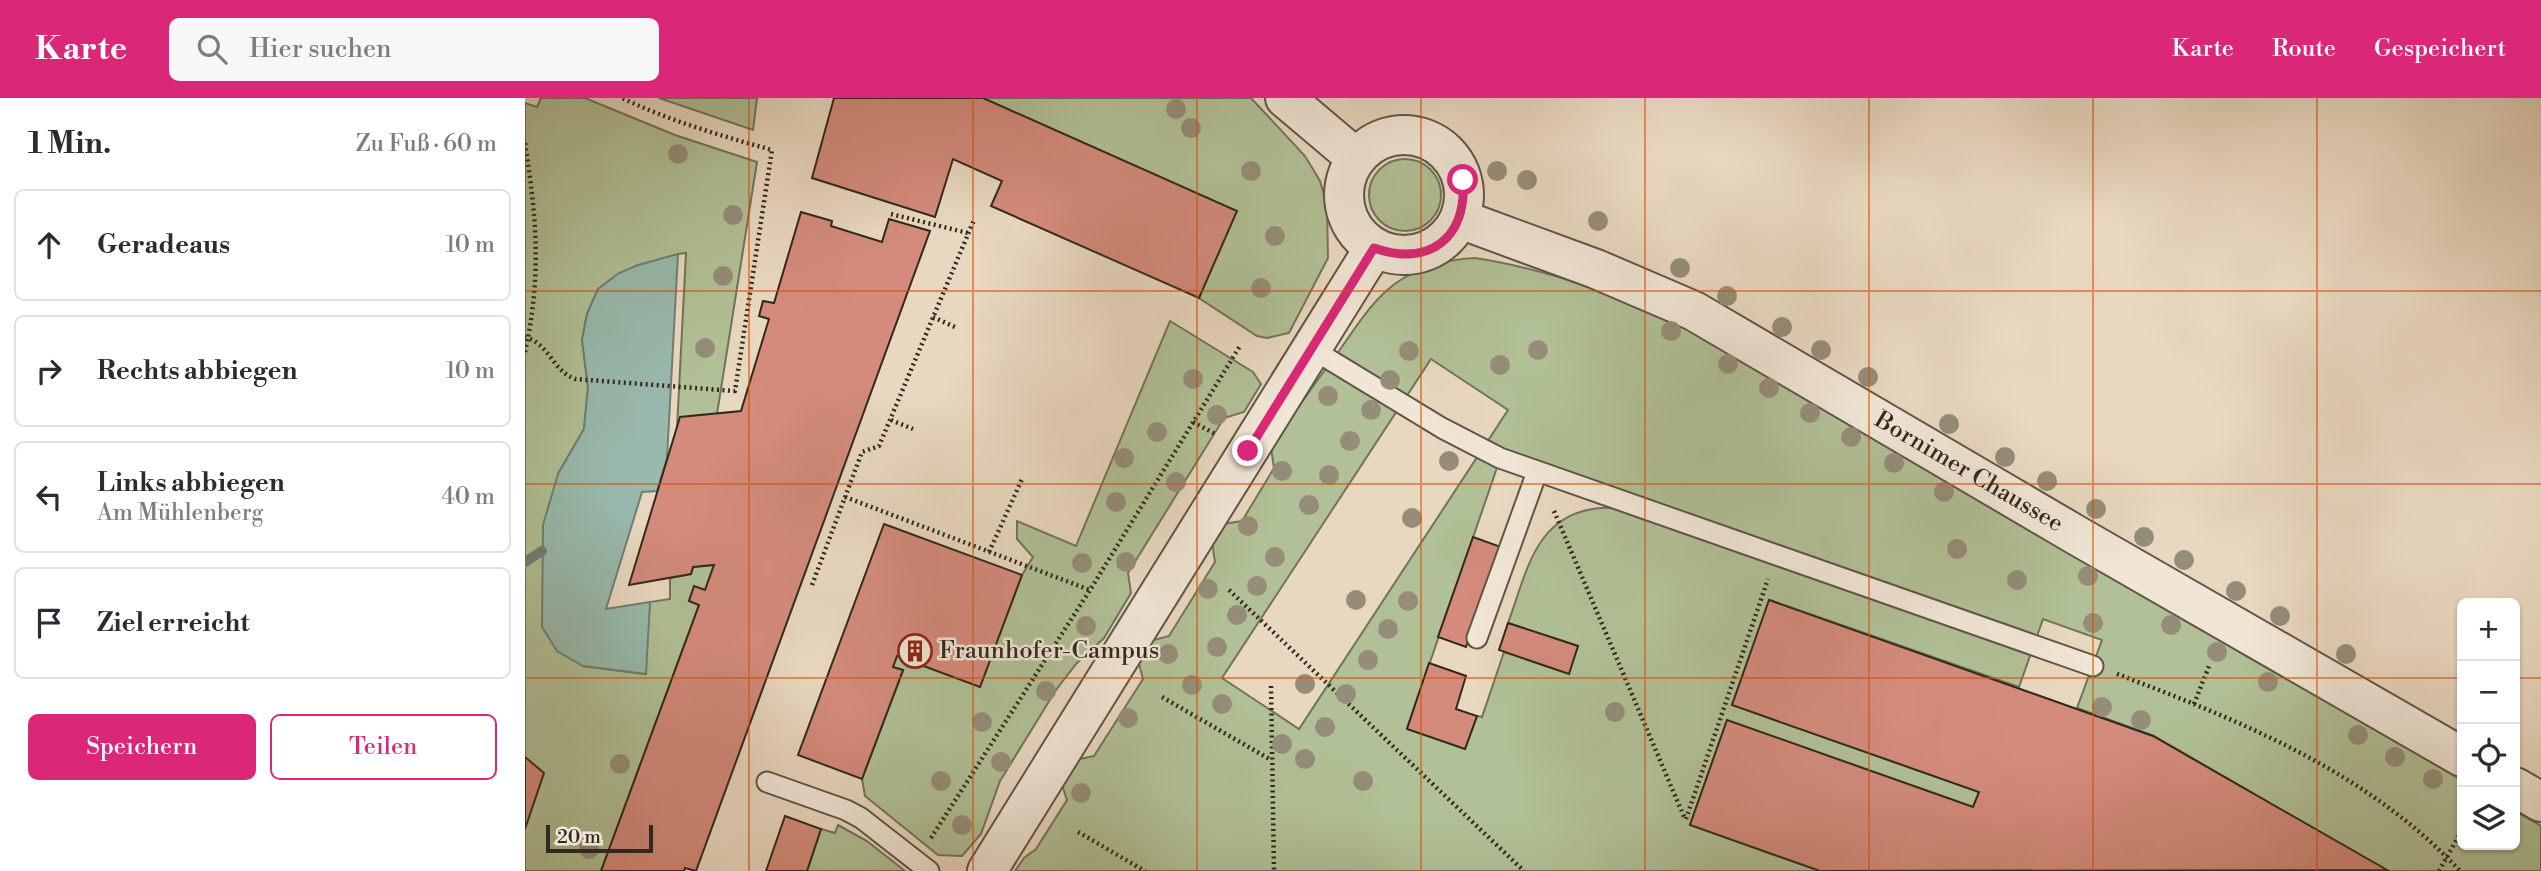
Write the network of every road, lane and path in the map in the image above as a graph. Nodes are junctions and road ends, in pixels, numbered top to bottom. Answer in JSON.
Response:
{"nodes":[{"id":1,"x":622,"y":98,"type":"edge"},
{"id":2,"x":1285,"y":98,"type":"edge"},
{"id":3,"x":525,"y":143,"type":"edge"},
{"id":4,"x":1356,"y":158,"type":"junction"},
{"id":5,"x":891,"y":214,"type":"dead end"},
{"id":6,"x":1460,"y":219,"type":"junction"},
{"id":7,"x":974,"y":220,"type":"dead end"},
{"id":8,"x":968,"y":233,"type":"junction"},
{"id":9,"x":1374,"y":248,"type":"junction"},
{"id":10,"x":933,"y":317,"type":"junction"},
{"id":11,"x":957,"y":328,"type":"dead end"},
{"id":12,"x":527,"y":337,"type":"edge"},
{"id":13,"x":1240,"y":346,"type":"dead end"},
{"id":14,"x":1312,"y":349,"type":"junction"},
{"id":15,"x":525,"y":352,"type":"edge"},
{"id":16,"x":891,"y":420,"type":"junction"},
{"id":17,"x":913,"y":429,"type":"dead end"},
{"id":18,"x":1537,"y":472,"type":"junction"},
{"id":19,"x":1023,"y":477,"type":"dead end"},
{"id":20,"x":845,"y":498,"type":"junction"},
{"id":21,"x":989,"y":552,"type":"junction"},
{"id":22,"x":1776,"y":555,"type":"junction"},
{"id":23,"x":812,"y":585,"type":"dead end"},
{"id":24,"x":1090,"y":590,"type":"junction"},
{"id":25,"x":1229,"y":590,"type":"dead end"},
{"id":26,"x":1477,"y":638,"type":"dead end"},
{"id":27,"x":2093,"y":666,"type":"joint"},
{"id":28,"x":2209,"y":666,"type":"dead end"},
{"id":29,"x":1271,"y":686,"type":"dead end"},
{"id":30,"x":1162,"y":696,"type":"dead end"},
{"id":31,"x":2194,"y":704,"type":"junction"},
{"id":32,"x":2457,"y":754,"type":"edge"},
{"id":33,"x":1272,"y":760,"type":"junction"},
{"id":34,"x":767,"y":782,"type":"dead end"},
{"id":35,"x":2520,"y":790,"type":"edge"},
{"id":36,"x":2541,"y":802,"type":"edge"},
{"id":37,"x":1078,"y":832,"type":"dead end"},
{"id":38,"x":2457,"y":839,"type":"edge"},
{"id":39,"x":2447,"y":857,"type":"junction"},
{"id":40,"x":923,"y":866,"type":"edge"},
{"id":41,"x":987,"y":871,"type":"edge"},
{"id":42,"x":1145,"y":871,"type":"edge"},
{"id":43,"x":1274,"y":871,"type":"edge"},
{"id":44,"x":1524,"y":871,"type":"edge"},
{"id":45,"x":2439,"y":871,"type":"edge"},
{"id":46,"x":2460,"y":871,"type":"edge"}],
"edges":[{"from":1,"to":12,"type":"path"},
{"from":2,"to":4,"type":"street"},
{"from":3,"to":12,"type":"path"},
{"from":4,"to":6,"type":"street"},
{"from":4,"to":9,"type":"street"},
{"from":5,"to":8,"type":"path"},
{"from":6,"to":9,"type":"street"},
{"from":6,"to":32,"type":"street","name":"Bornimer Chaussee"},
{"from":7,"to":8,"type":"path"},
{"from":8,"to":10,"type":"path"},
{"from":9,"to":14,"type":"street"},
{"from":10,"to":11,"type":"path"},
{"from":10,"to":16,"type":"path"},
{"from":12,"to":15,"type":"path"},
{"from":13,"to":24,"type":"path"},
{"from":14,"to":18,"type":"lane"},
{"from":14,"to":41,"type":"street"},
{"from":16,"to":17,"type":"path"},
{"from":16,"to":20,"type":"path"},
{"from":18,"to":22,"type":"lane"},
{"from":18,"to":22,"type":"path"},
{"from":18,"to":26,"type":"lane"},
{"from":19,"to":21,"type":"path"},
{"from":20,"to":21,"type":"path"},
{"from":20,"to":23,"type":"path"},
{"from":21,"to":24,"type":"path"},
{"from":22,"to":27,"type":"lane"},
{"from":24,"to":40,"type":"path"},
{"from":25,"to":44,"type":"path"},
{"from":27,"to":31,"type":"path"},
{"from":28,"to":31,"type":"path"},
{"from":29,"to":33,"type":"path"},
{"from":30,"to":33,"type":"path"},
{"from":31,"to":39,"type":"path"},
{"from":33,"to":43,"type":"path"},
{"from":34,"to":40,"type":"lane"},
{"from":35,"to":36,"type":"street"},
{"from":37,"to":42,"type":"path"},
{"from":38,"to":39,"type":"path"},
{"from":39,"to":45,"type":"path"},
{"from":39,"to":46,"type":"path"}]}
